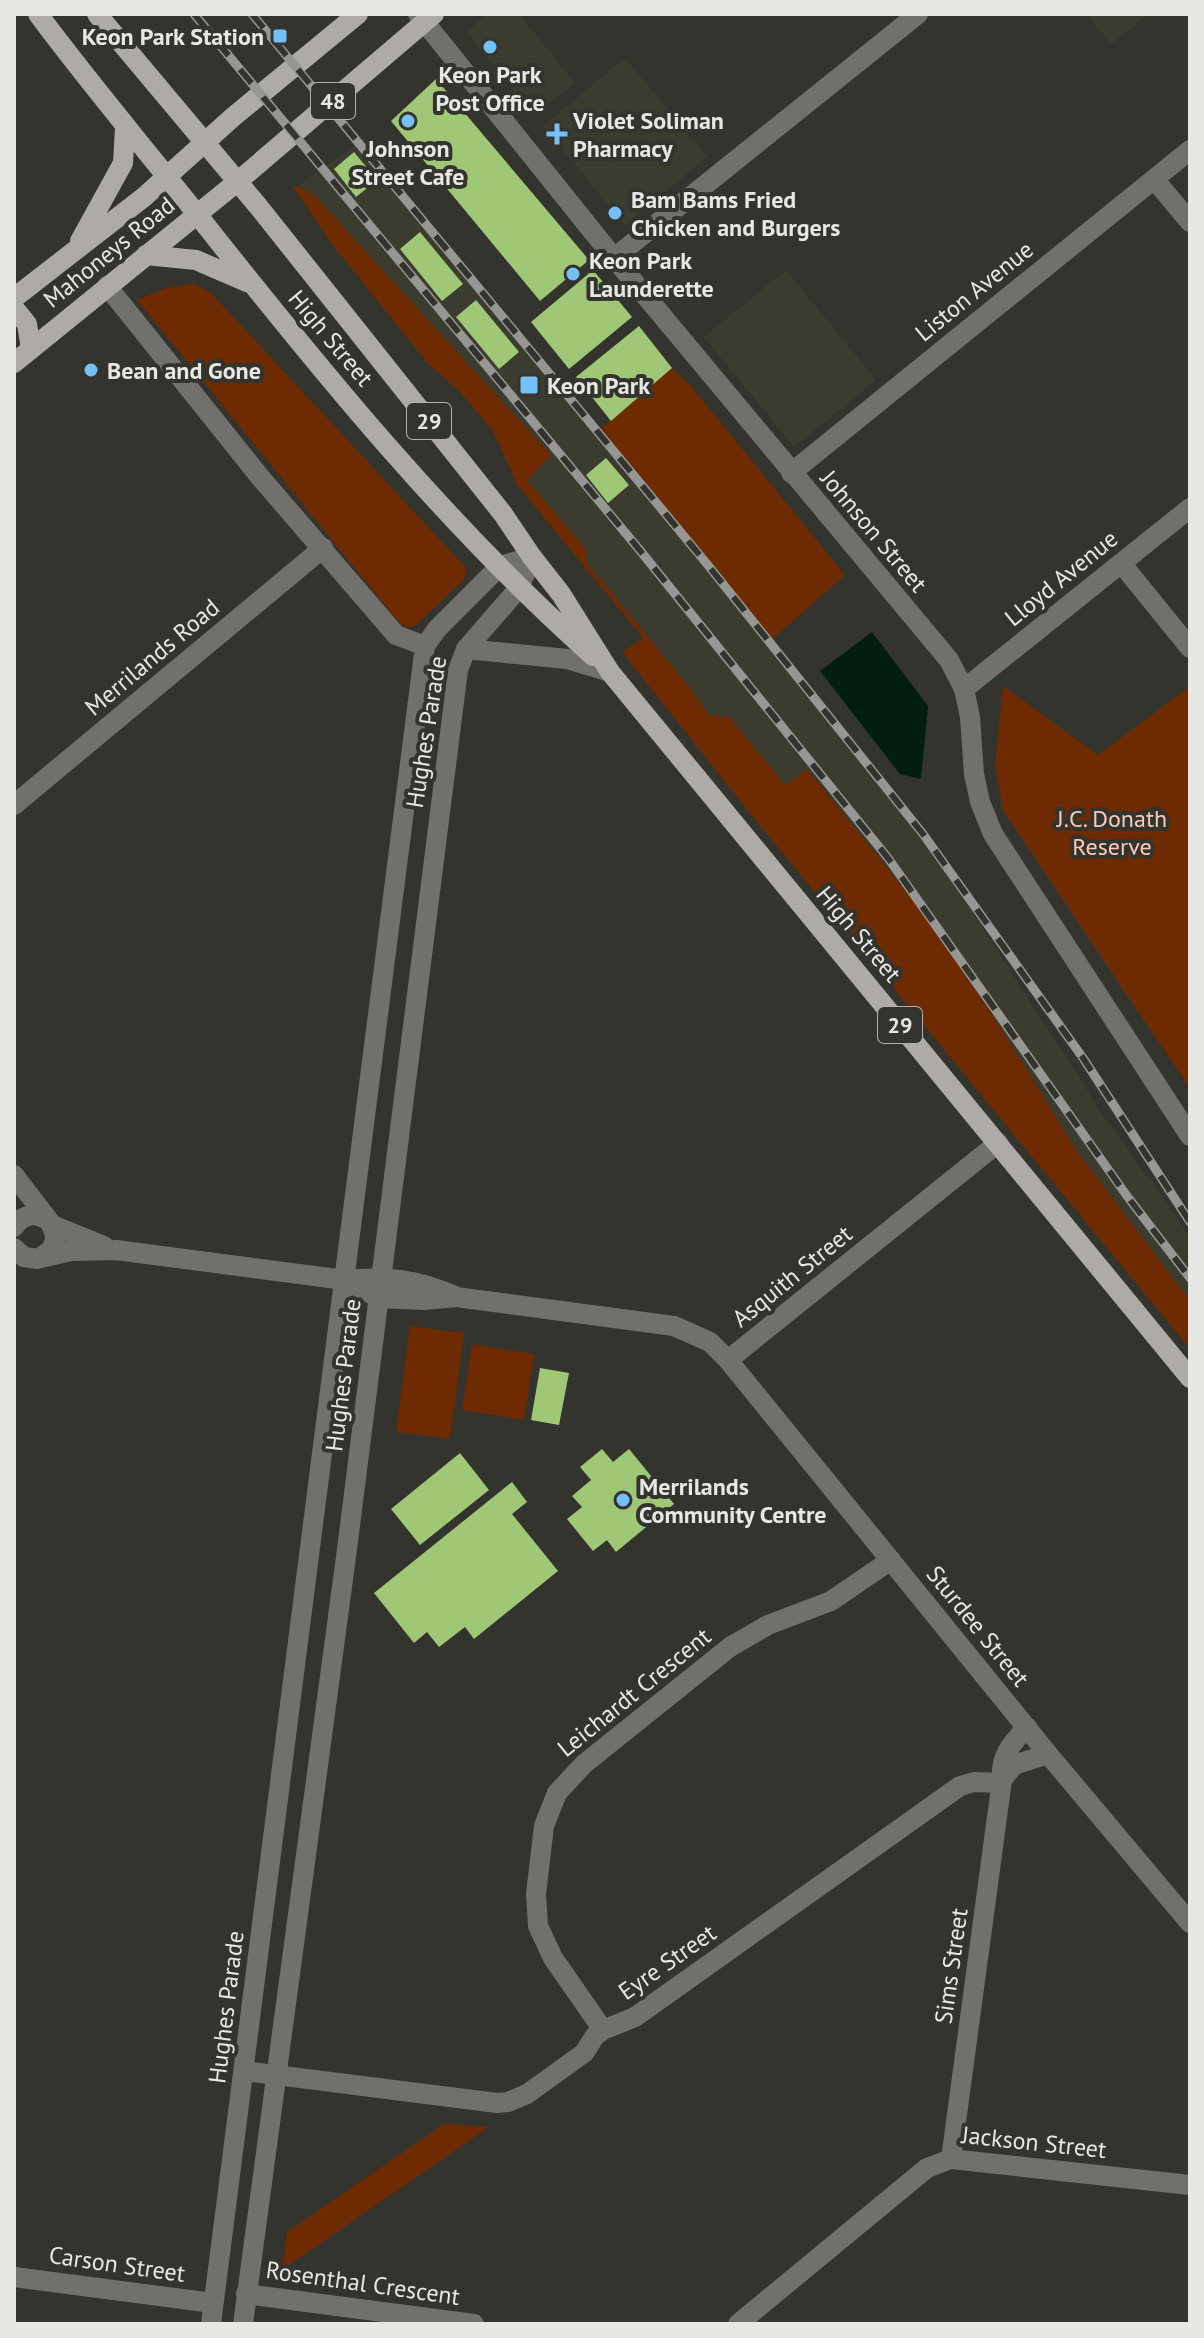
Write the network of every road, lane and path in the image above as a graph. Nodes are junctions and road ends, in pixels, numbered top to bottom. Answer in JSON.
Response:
{"nodes":[{"id":1,"x":38,"y":14,"type":"edge"},
{"id":2,"x":97,"y":14,"type":"edge"},
{"id":3,"x":358,"y":14,"type":"edge"},
{"id":4,"x":918,"y":14,"type":"edge"},
{"id":5,"x":426,"y":17,"type":"edge"},
{"id":6,"x":125,"y":128,"type":"junction"},
{"id":7,"x":204,"y":143,"type":"junction"},
{"id":8,"x":1190,"y":150,"type":"edge"},
{"id":9,"x":165,"y":177,"type":"junction"},
{"id":10,"x":1154,"y":179,"type":"junction"},
{"id":11,"x":237,"y":182,"type":"junction"},
{"id":12,"x":197,"y":215,"type":"junction"},
{"id":13,"x":1190,"y":222,"type":"edge"},
{"id":14,"x":76,"y":248,"type":"junction"},
{"id":15,"x":146,"y":255,"type":"junction"},
{"id":16,"x":614,"y":258,"type":"junction"},
{"id":17,"x":251,"y":283,"type":"junction"},
{"id":18,"x":107,"y":286,"type":"junction"},
{"id":19,"x":14,"y":298,"type":"edge"},
{"id":20,"x":14,"y":308,"type":"edge"},
{"id":21,"x":31,"y":349,"type":"junction"},
{"id":22,"x":14,"y":363,"type":"edge"},
{"id":23,"x":791,"y":473,"type":"junction"},
{"id":24,"x":1190,"y":508,"type":"edge"},
{"id":25,"x":323,"y":548,"type":"junction"},
{"id":26,"x":532,"y":557,"type":"junction"},
{"id":27,"x":1121,"y":563,"type":"junction"},
{"id":28,"x":500,"y":566,"type":"junction"},
{"id":29,"x":519,"y":588,"type":"junction"},
{"id":30,"x":425,"y":646,"type":"junction"},
{"id":31,"x":1190,"y":648,"type":"edge"},
{"id":32,"x":466,"y":649,"type":"junction"},
{"id":33,"x":610,"y":672,"type":"junction"},
{"id":34,"x":964,"y":689,"type":"junction"},
{"id":35,"x":415,"y":732,"type":"junction"},
{"id":36,"x":449,"y":735,"type":"junction"},
{"id":37,"x":14,"y":805,"type":"edge"},
{"id":38,"x":1190,"y":1136,"type":"edge"},
{"id":39,"x":998,"y":1143,"type":"junction"},
{"id":40,"x":14,"y":1175,"type":"edge"},
{"id":41,"x":51,"y":1223,"type":"junction"},
{"id":42,"x":14,"y":1227,"type":"edge"},
{"id":43,"x":14,"y":1248,"type":"edge"},
{"id":44,"x":116,"y":1250,"type":"junction"},
{"id":45,"x":39,"y":1258,"type":"junction"},
{"id":46,"x":14,"y":1271,"type":"edge"},
{"id":47,"x":381,"y":1276,"type":"junction"},
{"id":48,"x":345,"y":1280,"type":"junction"},
{"id":49,"x":456,"y":1297,"type":"junction"},
{"id":50,"x":379,"y":1298,"type":"junction"},
{"id":51,"x":728,"y":1360,"type":"junction"},
{"id":52,"x":1190,"y":1378,"type":"edge"},
{"id":53,"x":310,"y":1553,"type":"junction"},
{"id":54,"x":346,"y":1557,"type":"junction"},
{"id":55,"x":891,"y":1560,"type":"junction"},
{"id":56,"x":1027,"y":1727,"type":"junction"},
{"id":57,"x":1048,"y":1754,"type":"junction"},
{"id":58,"x":1002,"y":1782,"type":"junction"},
{"id":59,"x":1190,"y":1923,"type":"edge"},
{"id":60,"x":603,"y":2030,"type":"junction"},
{"id":61,"x":244,"y":2071,"type":"junction"},
{"id":62,"x":277,"y":2077,"type":"junction"},
{"id":63,"x":951,"y":2159,"type":"junction"},
{"id":64,"x":1190,"y":2185,"type":"edge"},
{"id":65,"x":14,"y":2277,"type":"edge"},
{"id":66,"x":246,"y":2294,"type":"junction"},
{"id":67,"x":213,"y":2303,"type":"junction"},
{"id":68,"x":211,"y":2324,"type":"edge"},
{"id":69,"x":243,"y":2324,"type":"edge"},
{"id":70,"x":474,"y":2324,"type":"edge"},
{"id":71,"x":738,"y":2324,"type":"edge"}],
"edges":[{"from":1,"to":6,"type":"main road","name":"High Street","number":"29"},
{"from":2,"to":7,"type":"main road","name":"High Street","number":"29"},
{"from":3,"to":7,"type":"main road","number":"48"},
{"from":4,"to":16,"type":"street"},
{"from":5,"to":11,"type":"main road","number":"48"},
{"from":5,"to":16,"type":"street","name":"Johnson Street"},
{"from":6,"to":9,"type":"main road","name":"High Street","number":"29"},
{"from":6,"to":14,"type":"main road"},
{"from":7,"to":9,"type":"main road","name":"Mahoneys Road","number":"48"},
{"from":7,"to":11,"type":"main road","name":"High Street","number":"29"},
{"from":8,"to":10,"type":"street","name":"Liston Avenue"},
{"from":9,"to":12,"type":"main road","name":"High Street","number":"29"},
{"from":9,"to":14,"type":"main road","name":"Mahoneys Road","number":"48"},
{"from":10,"to":13,"type":"street"},
{"from":10,"to":23,"type":"street","name":"Liston Avenue"},
{"from":11,"to":12,"type":"main road","name":"Mahoneys Road","number":"48"},
{"from":11,"to":26,"type":"main road","name":"High Street","number":"29"},
{"from":12,"to":15,"type":"main road","name":"Mahoneys Road","number":"48"},
{"from":12,"to":17,"type":"main road","name":"High Street","number":"29"},
{"from":14,"to":19,"type":"main road","name":"Mahoneys Road","number":"48"},
{"from":15,"to":17,"type":"main road"},
{"from":15,"to":18,"type":"main road","name":"Mahoneys Road","number":"48"},
{"from":16,"to":23,"type":"street","name":"Johnson Street"},
{"from":17,"to":28,"type":"main road","name":"High Street","number":"29"},
{"from":18,"to":21,"type":"main road","name":"Mahoneys Road","number":"48"},
{"from":18,"to":25,"type":"street"},
{"from":20,"to":21,"type":"main road"},
{"from":21,"to":22,"type":"main road","name":"Mahoneys Road","number":"48"},
{"from":23,"to":34,"type":"street","name":"Johnson Street"},
{"from":24,"to":27,"type":"street","name":"Lloyd Avenue"},
{"from":25,"to":30,"type":"street"},
{"from":25,"to":37,"type":"street","name":"Merrilands Road"},
{"from":26,"to":28,"type":"street","name":"Hughes Parade"},
{"from":26,"to":29,"type":"street","name":"Hughes Parade"},
{"from":26,"to":33,"type":"main road","name":"High Street","number":"29"},
{"from":27,"to":31,"type":"street"},
{"from":27,"to":34,"type":"street","name":"Lloyd Avenue"},
{"from":28,"to":29,"type":"main road","name":"High Street","number":"29"},
{"from":28,"to":30,"type":"street","name":"Hughes Parade"},
{"from":29,"to":32,"type":"street","name":"Hughes Parade"},
{"from":29,"to":33,"type":"main road","name":"High Street","number":"29"},
{"from":30,"to":35,"type":"street","name":"Hughes Parade"},
{"from":32,"to":33,"type":"street"},
{"from":32,"to":36,"type":"street","name":"Hughes Parade"},
{"from":33,"to":39,"type":"main road","name":"High Street","number":"29"},
{"from":34,"to":38,"type":"street","name":"Johnson Street"},
{"from":35,"to":36,"type":"street"},
{"from":35,"to":48,"type":"street","name":"Hughes Parade"},
{"from":36,"to":47,"type":"street","name":"Hughes Parade"},
{"from":39,"to":51,"type":"street","name":"Asquith Street"},
{"from":39,"to":52,"type":"main road","name":"High Street","number":"29"},
{"from":40,"to":41,"type":"street"},
{"from":41,"to":42,"type":"street"},
{"from":41,"to":44,"type":"street","name":"Asquith Street"},
{"from":41,"to":45,"type":"street"},
{"from":43,"to":45,"type":"street"},
{"from":44,"to":45,"type":"street","name":"Asquith Street"},
{"from":44,"to":48,"type":"street","name":"Asquith Street"},
{"from":45,"to":46,"type":"street","name":"Asquith Street"},
{"from":47,"to":48,"type":"street","name":"Asquith Street"},
{"from":47,"to":49,"type":"street","name":"Asquith Street"},
{"from":47,"to":50,"type":"street","name":"Hughes Parade"},
{"from":48,"to":50,"type":"street","name":"Asquith Street"},
{"from":48,"to":53,"type":"street","name":"Hughes Parade"},
{"from":49,"to":50,"type":"street","name":"Asquith Street"},
{"from":49,"to":51,"type":"street","name":"Asquith Street"},
{"from":50,"to":54,"type":"street","name":"Hughes Parade"},
{"from":51,"to":55,"type":"street","name":"Sturdee Street"},
{"from":53,"to":54,"type":"street"},
{"from":53,"to":61,"type":"street","name":"Hughes Parade"},
{"from":54,"to":62,"type":"street","name":"Hughes Parade"},
{"from":55,"to":56,"type":"street","name":"Sturdee Street"},
{"from":55,"to":60,"type":"street","name":"Leichardt Crescent"},
{"from":56,"to":57,"type":"street","name":"Sturdee Street"},
{"from":56,"to":58,"type":"street","name":"Sims Street"},
{"from":57,"to":58,"type":"street"},
{"from":57,"to":59,"type":"street","name":"Sturdee Street"},
{"from":58,"to":60,"type":"street","name":"Eyre Street"},
{"from":58,"to":63,"type":"street","name":"Sims Street"},
{"from":60,"to":62,"type":"street","name":"Eyre Street"},
{"from":61,"to":62,"type":"street","name":"Eyre Street"},
{"from":61,"to":67,"type":"street","name":"Hughes Parade"},
{"from":62,"to":66,"type":"street","name":"Hughes Parade"},
{"from":63,"to":64,"type":"street","name":"Jackson Street"},
{"from":63,"to":71,"type":"street","name":"Jackson Street"},
{"from":65,"to":67,"type":"street","name":"Carson Street"},
{"from":66,"to":67,"type":"street"},
{"from":66,"to":69,"type":"street","name":"Hughes Parade"},
{"from":66,"to":70,"type":"street","name":"Rosenthal Crescent"},
{"from":67,"to":68,"type":"street","name":"Hughes Parade"}]}
